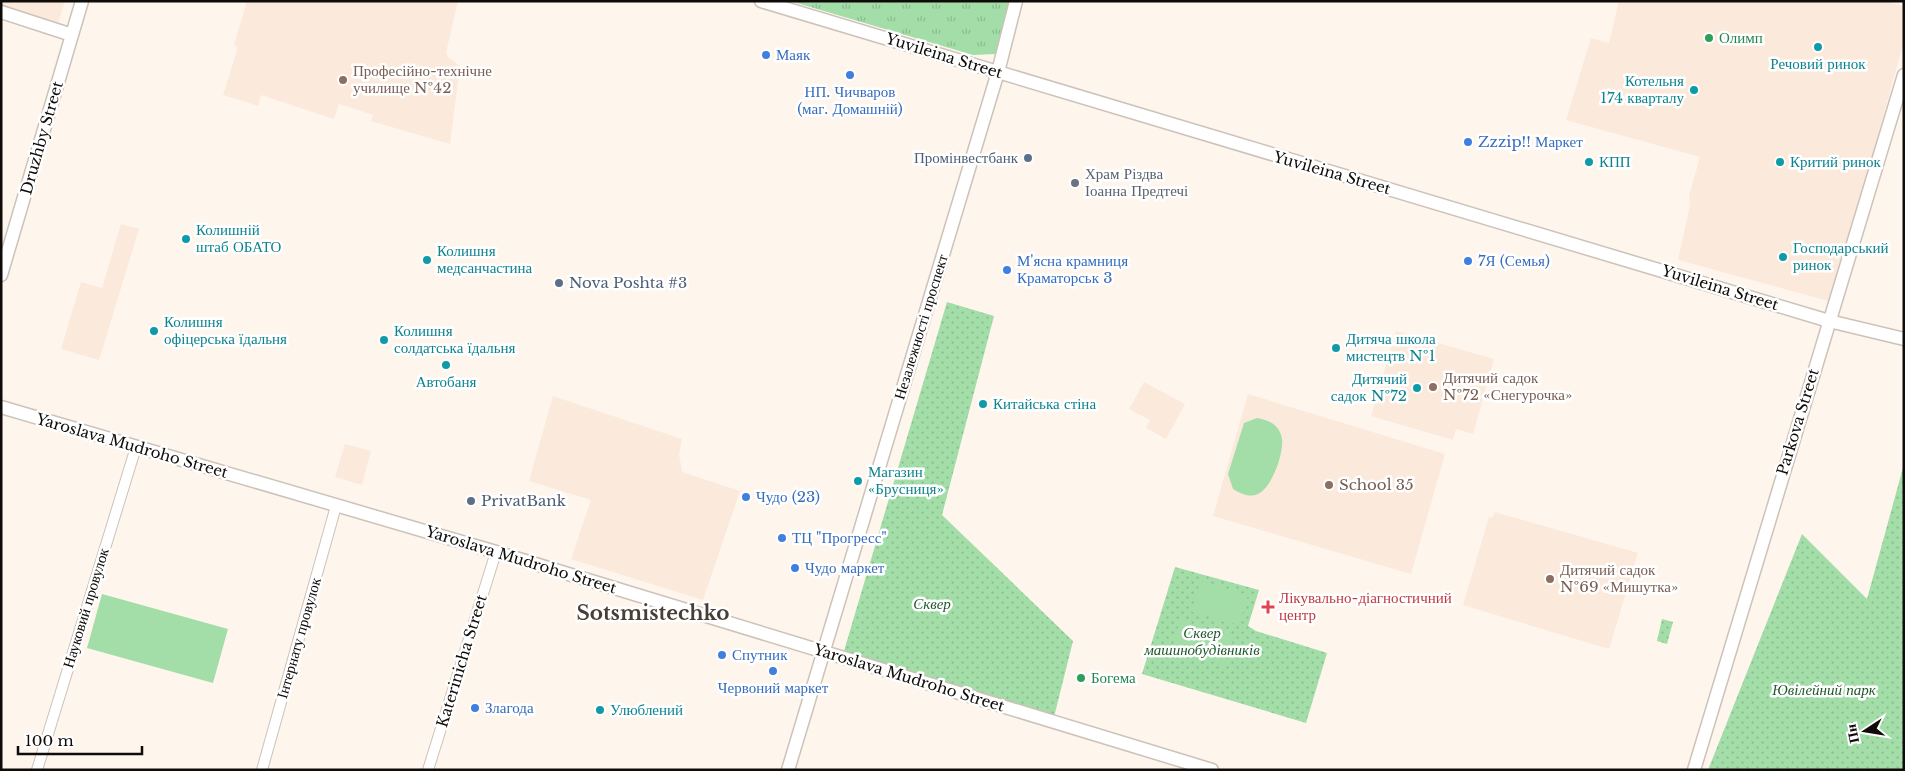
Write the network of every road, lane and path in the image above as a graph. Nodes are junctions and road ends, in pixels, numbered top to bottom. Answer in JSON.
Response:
{"nodes":[{"id":1,"x":82,"y":1,"type":"edge"},
{"id":2,"x":761,"y":1,"type":"edge"},
{"id":3,"x":1016,"y":1,"type":"edge"},
{"id":4,"x":1,"y":12,"type":"edge"},
{"id":5,"x":72,"y":35,"type":"junction"},
{"id":6,"x":998,"y":72,"type":"junction"},
{"id":7,"x":1904,"y":74,"type":"edge"},
{"id":8,"x":1,"y":275,"type":"edge"},
{"id":9,"x":1829,"y":321,"type":"junction"},
{"id":10,"x":1904,"y":339,"type":"edge"},
{"id":11,"x":1,"y":407,"type":"edge"},
{"id":12,"x":136,"y":447,"type":"junction"},
{"id":13,"x":336,"y":506,"type":"junction"},
{"id":14,"x":496,"y":552,"type":"junction"},
{"id":15,"x":824,"y":652,"type":"junction"},
{"id":16,"x":37,"y":770,"type":"edge"},
{"id":17,"x":262,"y":770,"type":"edge"},
{"id":18,"x":428,"y":770,"type":"edge"},
{"id":19,"x":788,"y":770,"type":"edge"},
{"id":20,"x":1212,"y":770,"type":"edge"},
{"id":21,"x":1694,"y":770,"type":"edge"}],
"edges":[{"from":1,"to":5,"type":"street","name":"Druzhby Street"},
{"from":2,"to":6,"type":"street","name":"Yuvileina Street"},
{"from":3,"to":6,"type":"street","name":"Незалежності проспект"},
{"from":4,"to":5,"type":"street"},
{"from":5,"to":8,"type":"street","name":"Druzhby Street"},
{"from":6,"to":9,"type":"street","name":"Yuvileina Street"},
{"from":6,"to":15,"type":"street","name":"Незалежності проспект"},
{"from":7,"to":9,"type":"street","name":"Parkova Street"},
{"from":9,"to":10,"type":"street","name":"Yuvileina Street"},
{"from":9,"to":21,"type":"street","name":"Parkova Street"},
{"from":11,"to":12,"type":"street","name":"Yaroslava Mudroho Street"},
{"from":12,"to":13,"type":"street","name":"Yaroslava Mudroho Street"},
{"from":12,"to":16,"type":"street","name":"Науковий провулок"},
{"from":13,"to":14,"type":"street","name":"Yaroslava Mudroho Street"},
{"from":13,"to":17,"type":"street","name":"Інтернату провулок"},
{"from":14,"to":15,"type":"street","name":"Yaroslava Mudroho Street"},
{"from":14,"to":18,"type":"street","name":"Katerinicha Street"},
{"from":15,"to":19,"type":"street","name":"Незалежності проспект"},
{"from":15,"to":20,"type":"street","name":"Yaroslava Mudroho Street"}]}
